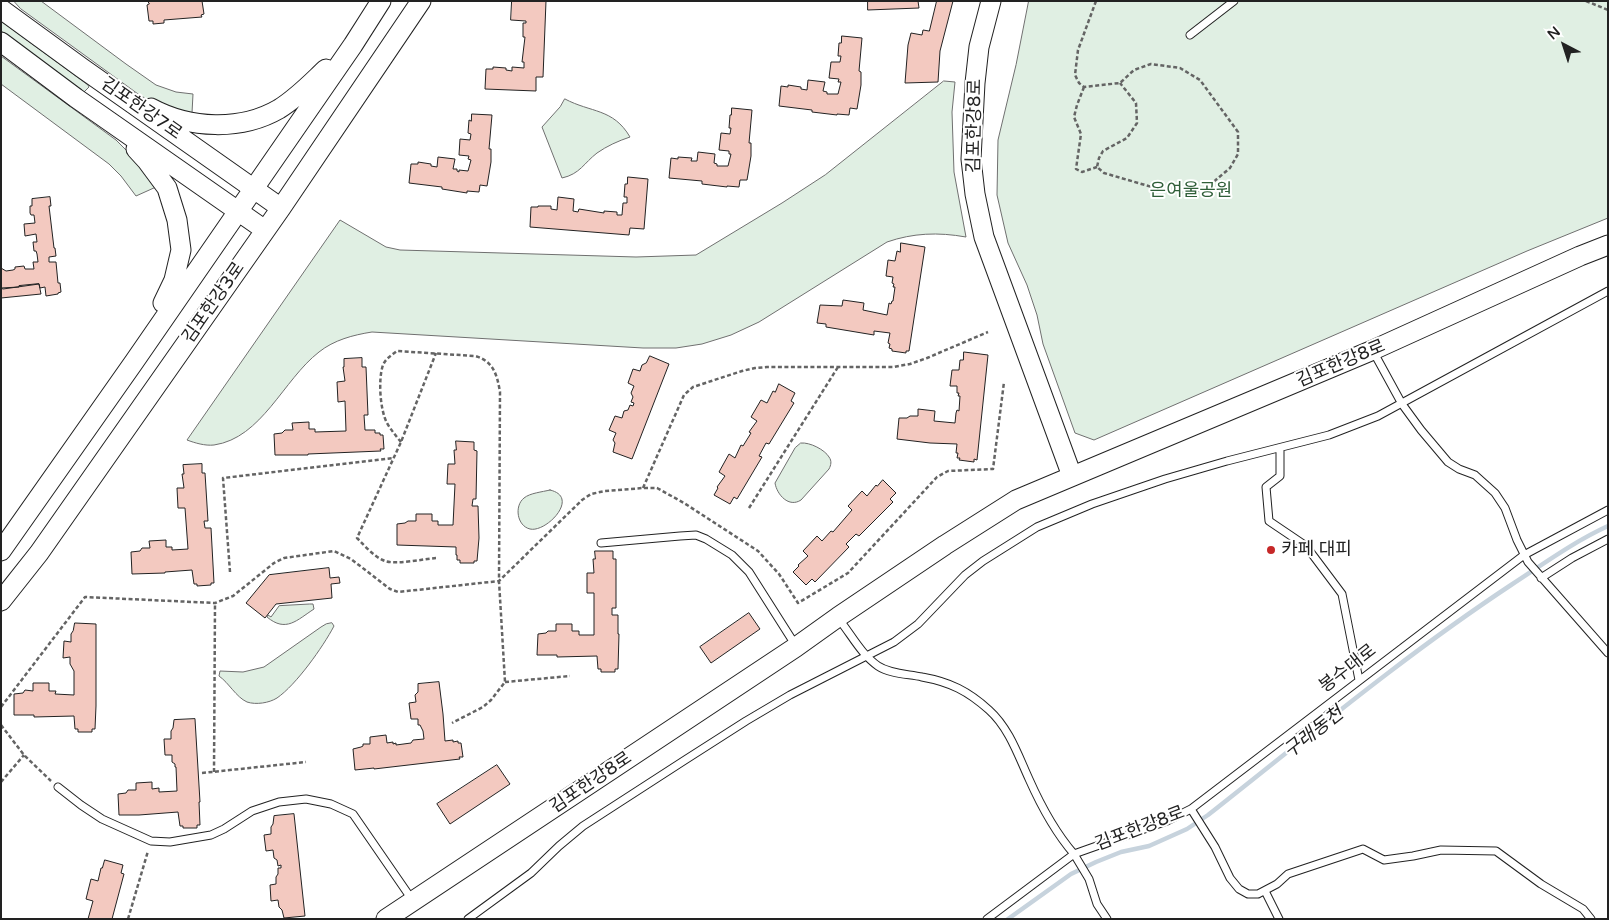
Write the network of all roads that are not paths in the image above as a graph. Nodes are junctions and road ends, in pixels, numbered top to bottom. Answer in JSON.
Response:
{"nodes":[{"id":1,"x":381,"y":1,"type":"edge"},
{"id":2,"x":421,"y":1,"type":"edge"},
{"id":3,"x":991,"y":1,"type":"edge"},
{"id":4,"x":1234,"y":1,"type":"edge"},
{"id":5,"x":1,"y":9,"type":"edge"},
{"id":6,"x":1190,"y":35,"type":"dead end"},
{"id":7,"x":1,"y":42,"type":"edge"},
{"id":8,"x":353,"y":45,"type":"junction"},
{"id":9,"x":82,"y":68,"type":"junction"},
{"id":10,"x":76,"y":98,"type":"junction"},
{"id":11,"x":245,"y":199,"type":"junction"},
{"id":12,"x":281,"y":208,"type":"junction"},
{"id":13,"x":265,"y":230,"type":"junction"},
{"id":14,"x":1608,"y":245,"type":"edge"},
{"id":15,"x":1608,"y":291,"type":"edge"},
{"id":16,"x":1373,"y":350,"type":"junction"},
{"id":17,"x":134,"y":362,"type":"junction"},
{"id":18,"x":1402,"y":404,"type":"junction"},
{"id":19,"x":1280,"y":448,"type":"junction"},
{"id":20,"x":1072,"y":476,"type":"junction"},
{"id":21,"x":1608,"y":510,"type":"edge"},
{"id":22,"x":1608,"y":539,"type":"edge"},
{"id":23,"x":601,"y":544,"type":"dead end"},
{"id":24,"x":1,"y":551,"type":"edge"},
{"id":25,"x":1524,"y":555,"type":"junction"},
{"id":26,"x":1541,"y":578,"type":"junction"},
{"id":27,"x":1,"y":601,"type":"edge"},
{"id":28,"x":842,"y":622,"type":"junction"},
{"id":29,"x":796,"y":646,"type":"junction"},
{"id":30,"x":1608,"y":653,"type":"edge"},
{"id":31,"x":867,"y":657,"type":"junction"},
{"id":32,"x":1359,"y":680,"type":"junction"},
{"id":33,"x":58,"y":787,"type":"road end"},
{"id":34,"x":1193,"y":812,"type":"junction"},
{"id":35,"x":1074,"y":854,"type":"junction"},
{"id":36,"x":1265,"y":891,"type":"junction"},
{"id":37,"x":400,"y":912,"type":"edge"},
{"id":38,"x":468,"y":919,"type":"edge"},
{"id":39,"x":987,"y":919,"type":"edge"},
{"id":40,"x":1107,"y":919,"type":"edge"},
{"id":41,"x":1279,"y":919,"type":"edge"},
{"id":42,"x":1591,"y":919,"type":"edge"}],
"edges":[{"from":1,"to":8,"type":"street","name":"김포한강3로"},
{"from":2,"to":12,"type":"street","name":"김포한강3로"},
{"from":3,"to":20,"type":"street","name":"김포한강8로"},
{"from":4,"to":6,"type":"lane"},
{"from":5,"to":9,"type":"street","name":"김포한강7로"},
{"from":7,"to":10,"type":"street","name":"김포한강7로"},
{"from":8,"to":9,"type":"street"},
{"from":8,"to":11,"type":"street","name":"김포한강3로"},
{"from":9,"to":11,"type":"street","name":"김포한강7로"},
{"from":10,"to":11,"type":"street","name":"김포한강7로"},
{"from":10,"to":17,"type":"street"},
{"from":11,"to":12,"type":"street","name":"김포한강7로"},
{"from":11,"to":13,"type":"street","name":"김포한강7로"},
{"from":11,"to":17,"type":"street","name":"김포한강3로"},
{"from":12,"to":13,"type":"street","name":"김포한강3로"},
{"from":13,"to":27,"type":"street","name":"김포한강3로"},
{"from":14,"to":16,"type":"street","name":"김포한강8로"},
{"from":15,"to":18,"type":"lane"},
{"from":16,"to":18,"type":"lane"},
{"from":16,"to":20,"type":"street","name":"김포한강8로"},
{"from":17,"to":24,"type":"street","name":"김포한강3로"},
{"from":18,"to":19,"type":"lane"},
{"from":18,"to":25,"type":"lane"},
{"from":19,"to":31,"type":"lane"},
{"from":19,"to":32,"type":"lane"},
{"from":20,"to":28,"type":"street","name":"김포한강8로"},
{"from":20,"to":29,"type":"street","name":"김포한강8로"},
{"from":21,"to":25,"type":"lane","name":"봉수대로"},
{"from":22,"to":26,"type":"lane"},
{"from":23,"to":29,"type":"lane"},
{"from":25,"to":26,"type":"lane"},
{"from":25,"to":32,"type":"lane","name":"봉수대로"},
{"from":26,"to":30,"type":"lane"},
{"from":28,"to":29,"type":"street","name":"김포한강8로"},
{"from":28,"to":31,"type":"lane","name":"김포한강8로"},
{"from":29,"to":37,"type":"street","name":"김포한강8로"},
{"from":31,"to":35,"type":"lane","name":"김포한강8로"},
{"from":31,"to":38,"type":"lane"},
{"from":32,"to":34,"type":"lane","name":"봉수대로"},
{"from":33,"to":37,"type":"lane"},
{"from":34,"to":35,"type":"lane","name":"김포한강8로"},
{"from":34,"to":36,"type":"lane","name":"김포한강8로"},
{"from":35,"to":39,"type":"lane"},
{"from":35,"to":40,"type":"lane"},
{"from":36,"to":41,"type":"lane"},
{"from":36,"to":42,"type":"lane"}]}
